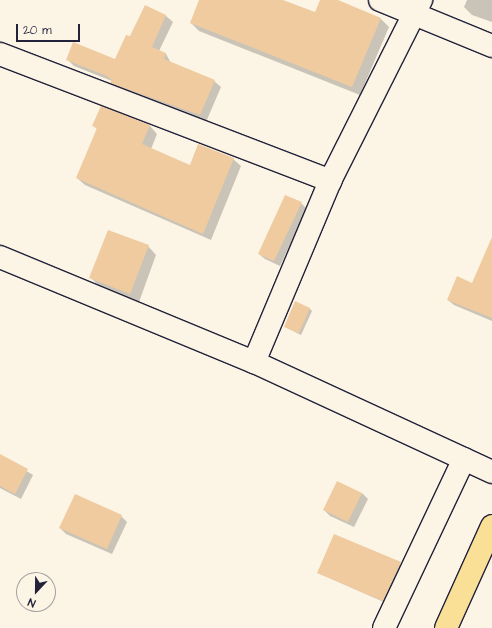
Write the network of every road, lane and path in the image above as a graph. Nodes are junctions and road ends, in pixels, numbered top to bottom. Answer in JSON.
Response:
{"nodes":[{"id":1,"x":380,"y":0,"type":"edge"},
{"id":2,"x":418,"y":7,"type":"edge"},
{"id":3,"x":492,"y":46,"type":"edge"},
{"id":4,"x":0,"y":54,"type":"edge"},
{"id":5,"x":330,"y":181,"type":"junction"},
{"id":6,"x":0,"y":258,"type":"edge"},
{"id":7,"x":254,"y":362,"type":"junction"},
{"id":8,"x":464,"y":459,"type":"junction"},
{"id":9,"x":492,"y":472,"type":"edge"},
{"id":10,"x":492,"y":526,"type":"edge"},
{"id":11,"x":384,"y":628,"type":"edge"},
{"id":12,"x":446,"y":628,"type":"edge"}],
"edges":[{"from":1,"to":2,"type":"street"},
{"from":2,"to":3,"type":"street"},
{"from":2,"to":5,"type":"street"},
{"from":4,"to":5,"type":"street"},
{"from":5,"to":7,"type":"street"},
{"from":6,"to":7,"type":"street"},
{"from":7,"to":8,"type":"street"},
{"from":8,"to":9,"type":"street"},
{"from":8,"to":11,"type":"street"},
{"from":10,"to":12,"type":"highway"}]}
